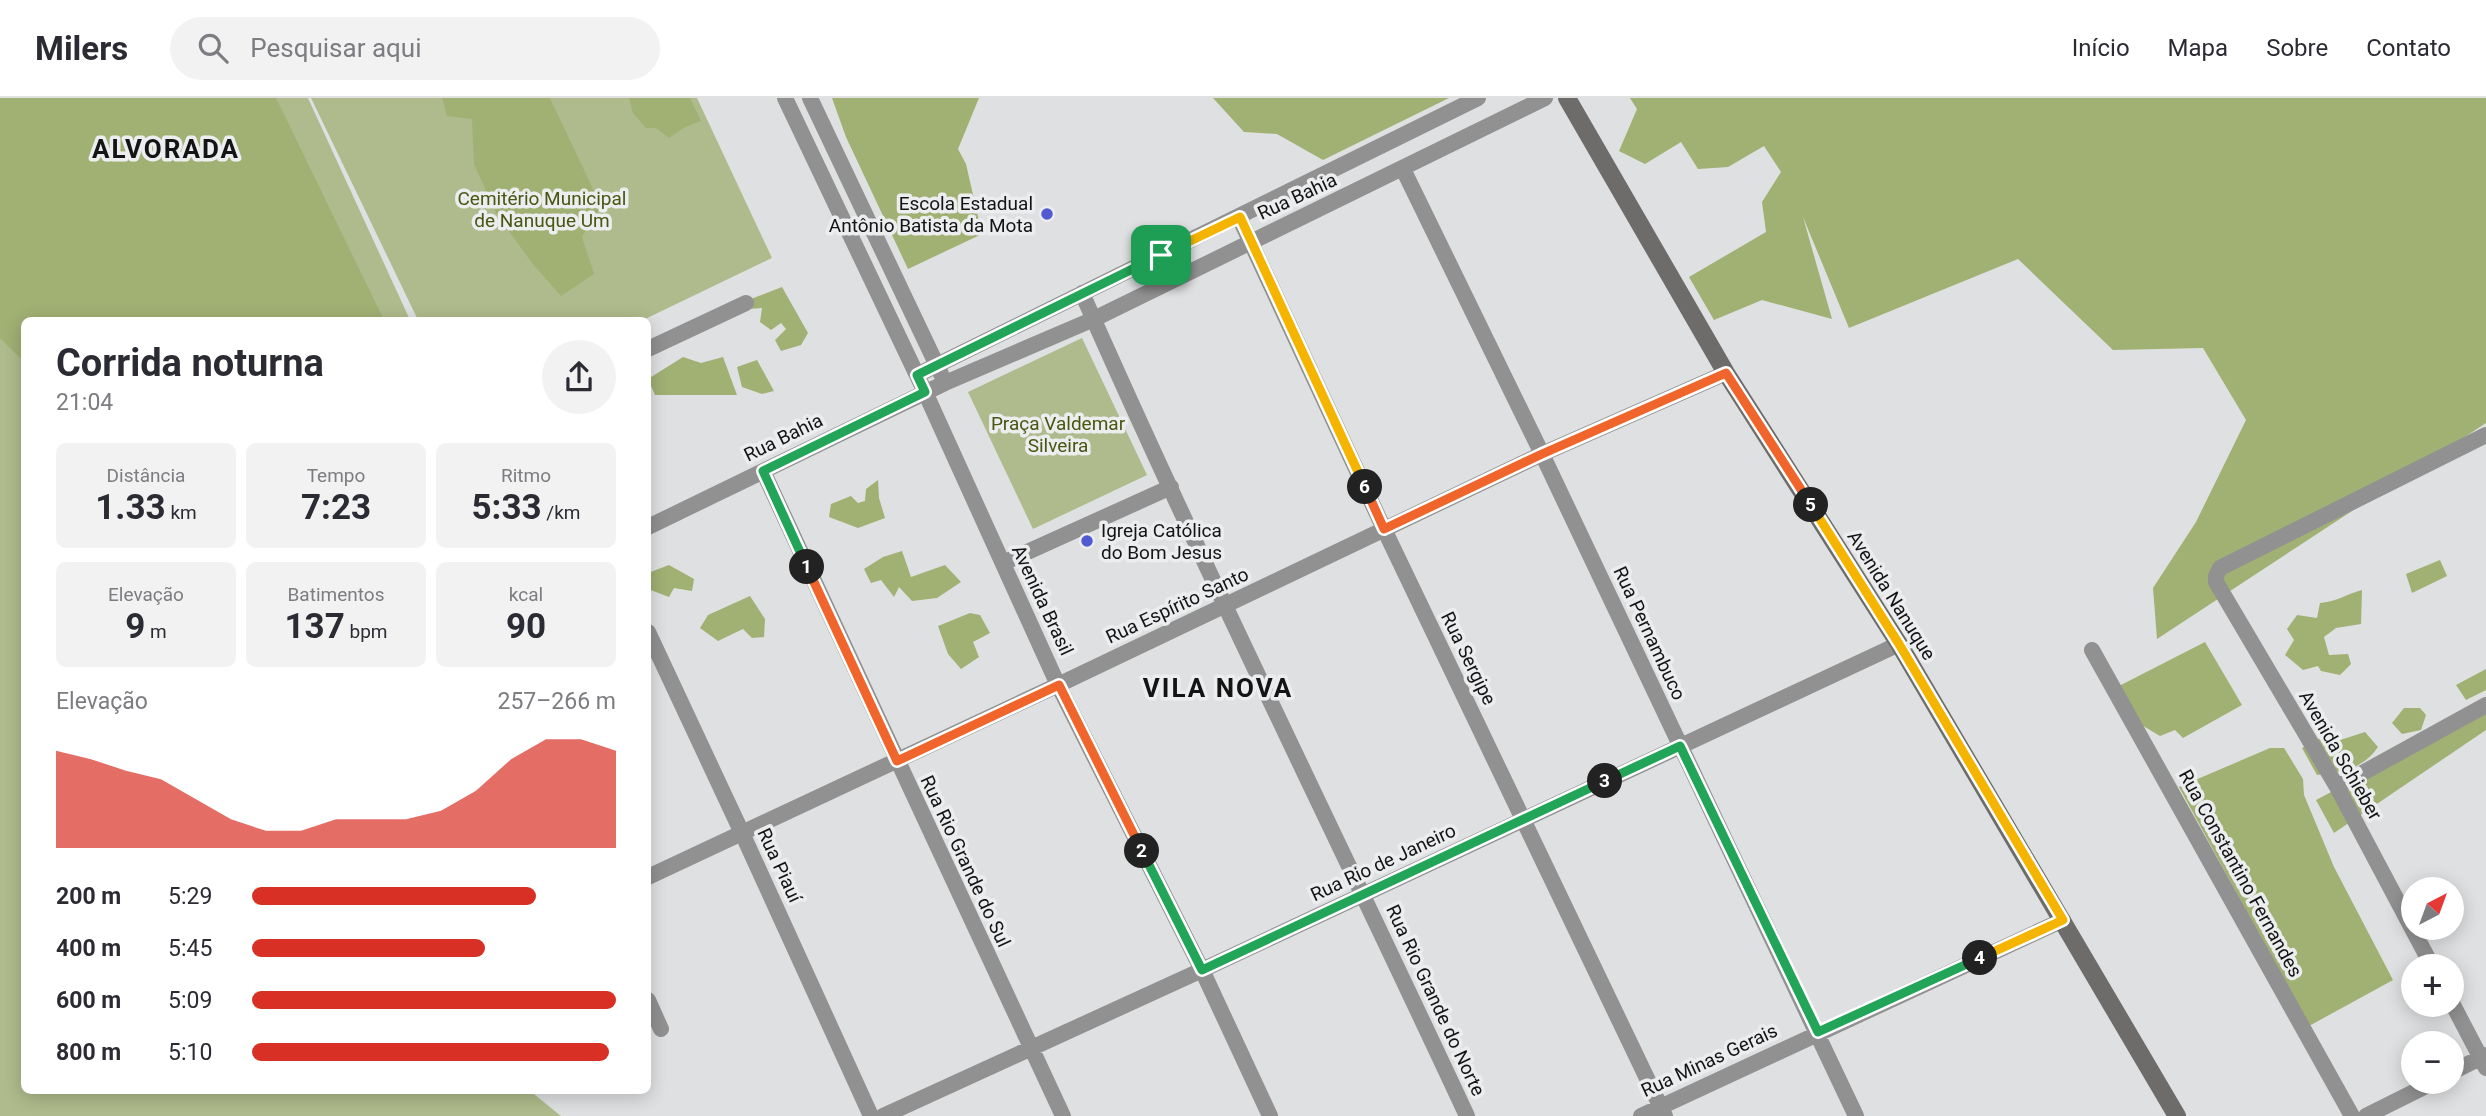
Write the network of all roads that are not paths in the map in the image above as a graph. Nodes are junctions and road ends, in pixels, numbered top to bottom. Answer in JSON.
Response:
{"nodes":[{"id":1,"x":785,"y":98,"type":"edge"},
{"id":2,"x":810,"y":98,"type":"edge"},
{"id":3,"x":1478,"y":98,"type":"edge"},
{"id":4,"x":1545,"y":98,"type":"edge"},
{"id":5,"x":1567,"y":98,"type":"edge"},
{"id":6,"x":1403,"y":169,"type":"junction"},
{"id":7,"x":1240,"y":217,"type":"junction"},
{"id":8,"x":1252,"y":241,"type":"junction"},
{"id":9,"x":1082,"y":293,"type":"junction"},
{"id":10,"x":746,"y":303,"type":"dead end"},
{"id":11,"x":1094,"y":319,"type":"junction"},
{"id":12,"x":651,"y":348,"type":"edge"},
{"id":13,"x":937,"y":365,"type":"junction"},
{"id":14,"x":1726,"y":373,"type":"junction"},
{"id":15,"x":917,"y":375,"type":"junction"},
{"id":16,"x":945,"y":383,"type":"junction"},
{"id":17,"x":925,"y":392,"type":"junction"},
{"id":18,"x":2486,"y":435,"type":"edge"},
{"id":19,"x":1542,"y":454,"type":"junction"},
{"id":20,"x":763,"y":471,"type":"junction"},
{"id":21,"x":1171,"y":487,"type":"junction"},
{"id":22,"x":651,"y":526,"type":"edge"},
{"id":23,"x":1384,"y":529,"type":"junction"},
{"id":24,"x":1003,"y":563,"type":"junction"},
{"id":25,"x":1224,"y":607,"type":"junction"},
{"id":26,"x":651,"y":638,"type":"edge"},
{"id":27,"x":1899,"y":644,"type":"junction"},
{"id":28,"x":2092,"y":650,"type":"dead end"},
{"id":29,"x":1059,"y":685,"type":"junction"},
{"id":30,"x":2486,"y":705,"type":"edge"},
{"id":31,"x":1680,"y":746,"type":"junction"},
{"id":32,"x":897,"y":761,"type":"junction"},
{"id":33,"x":2337,"y":787,"type":"junction"},
{"id":34,"x":1523,"y":820,"type":"junction"},
{"id":35,"x":742,"y":833,"type":"junction"},
{"id":36,"x":651,"y":876,"type":"edge"},
{"id":37,"x":1363,"y":894,"type":"junction"},
{"id":38,"x":2063,"y":920,"type":"junction"},
{"id":39,"x":2426,"y":954,"type":"edge"},
{"id":40,"x":1202,"y":970,"type":"junction"},
{"id":41,"x":651,"y":1006,"type":"edge"},
{"id":42,"x":2460,"y":1017,"type":"edge"},
{"id":43,"x":662,"y":1029,"type":"dead end"},
{"id":44,"x":1818,"y":1032,"type":"junction"},
{"id":45,"x":1030,"y":1048,"type":"junction"},
{"id":46,"x":2484,"y":1060,"type":"edge"},
{"id":47,"x":2464,"y":1068,"type":"edge"},
{"id":48,"x":2410,"y":1094,"type":"edge"},
{"id":49,"x":1663,"y":1111,"type":"edge"},
{"id":50,"x":871,"y":1116,"type":"edge"},
{"id":51,"x":883,"y":1116,"type":"edge"},
{"id":52,"x":1063,"y":1116,"type":"edge"},
{"id":53,"x":1270,"y":1116,"type":"edge"},
{"id":54,"x":1467,"y":1116,"type":"edge"},
{"id":55,"x":1641,"y":1116,"type":"edge"},
{"id":56,"x":1856,"y":1116,"type":"edge"},
{"id":57,"x":2177,"y":1116,"type":"edge"},
{"id":58,"x":2352,"y":1116,"type":"edge"},
{"id":59,"x":2366,"y":1116,"type":"edge"}],
"edges":[{"from":1,"to":15,"type":"street","name":"Avenida Brasil"},
{"from":2,"to":13,"type":"street"},
{"from":3,"to":7,"type":"street","name":"Rua Bahia"},
{"from":4,"to":6,"type":"street","name":"Rua Bahia"},
{"from":5,"to":14,"type":"main road","name":"Avenida Nanuque"},
{"from":6,"to":8,"type":"street","name":"Rua Bahia"},
{"from":6,"to":19,"type":"street","name":"Rua Pernambuco"},
{"from":7,"to":8,"type":"street","name":"Rua Sergipe"},
{"from":7,"to":9,"type":"street","name":"Rua Bahia"},
{"from":8,"to":11,"type":"street","name":"Rua Bahia"},
{"from":8,"to":23,"type":"street","name":"Rua Sergipe"},
{"from":9,"to":11,"type":"street","name":"Rua Rio Grande do Norte"},
{"from":9,"to":13,"type":"street","name":"Rua Bahia"},
{"from":10,"to":12,"type":"street"},
{"from":11,"to":16,"type":"street","name":"Rua Bahia"},
{"from":11,"to":21,"type":"street","name":"Rua Rio Grande do Norte"},
{"from":13,"to":15,"type":"street","name":"Rua Bahia"},
{"from":13,"to":16,"type":"street"},
{"from":14,"to":19,"type":"street","name":"Rua Espírito Santo"},
{"from":14,"to":27,"type":"main road","name":"Avenida Nanuque"},
{"from":15,"to":17,"type":"street","name":"Avenida Brasil"},
{"from":16,"to":17,"type":"street","name":"Rua Bahia"},
{"from":17,"to":20,"type":"street","name":"Rua Bahia"},
{"from":17,"to":24,"type":"street","name":"Avenida Brasil"},
{"from":18,"to":33,"type":"street","name":"Avenida Schieber"},
{"from":19,"to":23,"type":"street","name":"Rua Espírito Santo"},
{"from":19,"to":31,"type":"street","name":"Rua Pernambuco"},
{"from":20,"to":22,"type":"street","name":"Rua Bahia"},
{"from":20,"to":32,"type":"street","name":"Rua Rio Grande do Sul"},
{"from":21,"to":24,"type":"street"},
{"from":21,"to":25,"type":"street","name":"Rua Rio Grande do Norte"},
{"from":23,"to":25,"type":"street","name":"Rua Espírito Santo"},
{"from":23,"to":34,"type":"street","name":"Rua Sergipe"},
{"from":24,"to":29,"type":"street","name":"Avenida Brasil"},
{"from":25,"to":29,"type":"street","name":"Rua Espírito Santo"},
{"from":25,"to":37,"type":"street","name":"Rua Rio Grande do Norte"},
{"from":26,"to":35,"type":"street","name":"Rua Piauí"},
{"from":27,"to":31,"type":"street","name":"Rua Rio de Janeiro"},
{"from":27,"to":38,"type":"main road","name":"Avenida Nanuque"},
{"from":28,"to":58,"type":"street","name":"Rua Constantino Fernandes"},
{"from":29,"to":32,"type":"street","name":"Rua Espírito Santo"},
{"from":29,"to":40,"type":"street","name":"Avenida Brasil"},
{"from":30,"to":33,"type":"street"},
{"from":31,"to":34,"type":"street","name":"Rua Rio de Janeiro"},
{"from":31,"to":44,"type":"street","name":"Rua Pernambuco"},
{"from":32,"to":35,"type":"street","name":"Rua Espírito Santo"},
{"from":32,"to":45,"type":"street","name":"Rua Rio Grande do Sul"},
{"from":33,"to":39,"type":"street","name":"Avenida Schieber"},
{"from":34,"to":37,"type":"street","name":"Rua Rio de Janeiro"},
{"from":34,"to":49,"type":"street","name":"Rua Sergipe"},
{"from":35,"to":36,"type":"street","name":"Rua Espírito Santo"},
{"from":35,"to":50,"type":"street","name":"Rua Piauí"},
{"from":37,"to":40,"type":"street","name":"Rua Rio de Janeiro"},
{"from":37,"to":54,"type":"street","name":"Rua Rio Grande do Norte"},
{"from":38,"to":44,"type":"street","name":"Rua Minas Gerais"},
{"from":38,"to":57,"type":"main road","name":"Avenida Nanuque"},
{"from":40,"to":45,"type":"street","name":"Rua Rio de Janeiro"},
{"from":40,"to":53,"type":"street","name":"Avenida Brasil"},
{"from":41,"to":43,"type":"street"},
{"from":42,"to":46,"type":"street"},
{"from":44,"to":49,"type":"street","name":"Rua Minas Gerais"},
{"from":44,"to":56,"type":"street","name":"Rua Pernambuco"},
{"from":45,"to":51,"type":"street","name":"Rua Rio de Janeiro"},
{"from":45,"to":52,"type":"street","name":"Rua Rio Grande do Sul"},
{"from":46,"to":47,"type":"street"},
{"from":48,"to":59,"type":"street"},
{"from":49,"to":55,"type":"street","name":"Rua Minas Gerais"}]}
